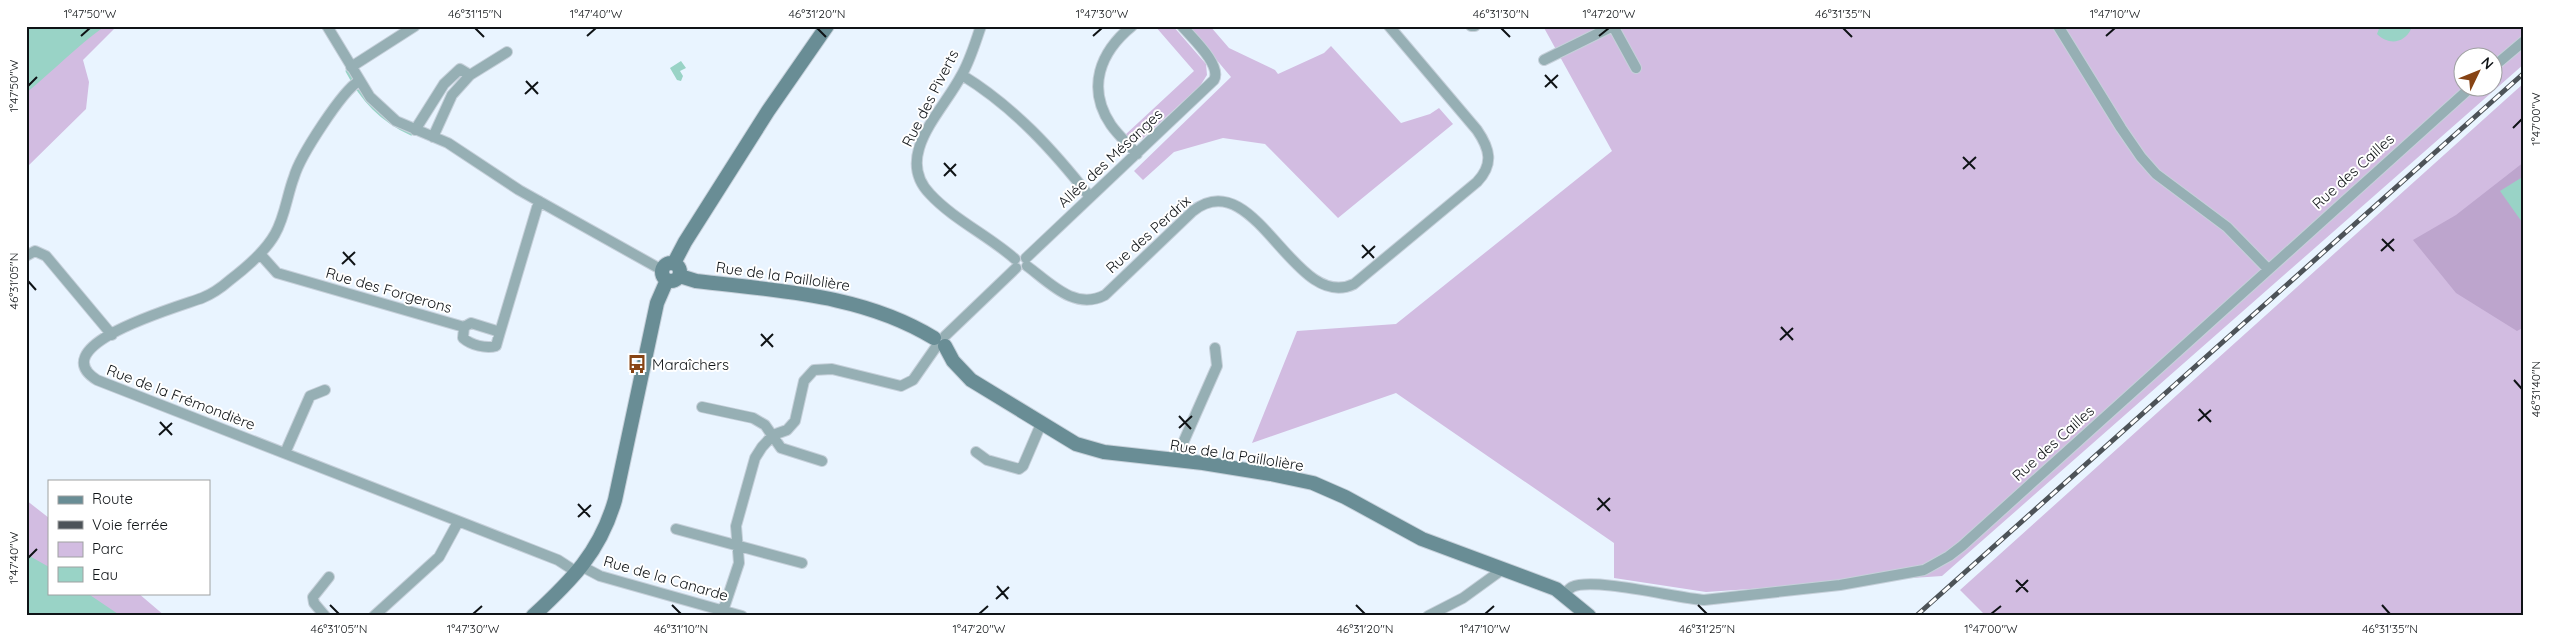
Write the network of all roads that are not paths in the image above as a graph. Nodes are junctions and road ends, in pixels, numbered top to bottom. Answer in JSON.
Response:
{"nodes":[{"id":1,"x":327,"y":26,"type":"edge"},
{"id":2,"x":415,"y":26,"type":"edge"},
{"id":3,"x":827,"y":26,"type":"edge"},
{"id":4,"x":981,"y":26,"type":"edge"},
{"id":5,"x":1132,"y":26,"type":"edge"},
{"id":6,"x":1182,"y":26,"type":"edge"},
{"id":7,"x":1389,"y":26,"type":"edge"},
{"id":8,"x":1471,"y":26,"type":"edge"},
{"id":9,"x":1475,"y":26,"type":"edge"},
{"id":10,"x":1613,"y":26,"type":"edge"},
{"id":11,"x":2058,"y":26,"type":"edge"},
{"id":12,"x":2524,"y":41,"type":"edge"},
{"id":13,"x":507,"y":52,"type":"dead end"},
{"id":14,"x":1544,"y":60,"type":"dead end"},
{"id":15,"x":2502,"y":60,"type":"edge"},
{"id":16,"x":351,"y":67,"type":"junction"},
{"id":17,"x":1636,"y":68,"type":"dead end"},
{"id":18,"x":470,"y":75,"type":"junction"},
{"id":19,"x":962,"y":75,"type":"junction"},
{"id":20,"x":355,"y":83,"type":"junction"},
{"id":21,"x":2459,"y":98,"type":"edge"},
{"id":22,"x":415,"y":130,"type":"junction"},
{"id":23,"x":433,"y":136,"type":"junction"},
{"id":24,"x":1137,"y":154,"type":"junction"},
{"id":25,"x":1090,"y":197,"type":"junction"},
{"id":26,"x":539,"y":201,"type":"junction"},
{"id":27,"x":260,"y":254,"type":"junction"},
{"id":28,"x":26,"y":256,"type":"edge"},
{"id":29,"x":1021,"y":263,"type":"junction"},
{"id":30,"x":2267,"y":268,"type":"junction"},
{"id":31,"x":671,"y":272,"type":"junction"},
{"id":32,"x":464,"y":327,"type":"junction"},
{"id":33,"x":500,"y":332,"type":"junction"},
{"id":34,"x":112,"y":335,"type":"junction"},
{"id":35,"x":940,"y":342,"type":"junction"},
{"id":36,"x":1215,"y":348,"type":"dead end"},
{"id":37,"x":325,"y":390,"type":"dead end"},
{"id":38,"x":702,"y":407,"type":"dead end"},
{"id":39,"x":1041,"y":424,"type":"junction"},
{"id":40,"x":773,"y":436,"type":"junction"},
{"id":41,"x":976,"y":452,"type":"dead end"},
{"id":42,"x":285,"y":453,"type":"junction"},
{"id":43,"x":822,"y":461,"type":"dead end"},
{"id":44,"x":1175,"y":461,"type":"junction"},
{"id":45,"x":458,"y":522,"type":"junction"},
{"id":46,"x":676,"y":529,"type":"dead end"},
{"id":47,"x":739,"y":548,"type":"junction"},
{"id":48,"x":802,"y":563,"type":"dead end"},
{"id":49,"x":1504,"y":569,"type":"junction"},
{"id":50,"x":580,"y":570,"type":"junction"},
{"id":51,"x":329,"y":577,"type":"dead end"},
{"id":52,"x":1563,"y":594,"type":"junction"},
{"id":53,"x":721,"y":613,"type":"edge"},
{"id":54,"x":324,"y":616,"type":"edge"},
{"id":55,"x":374,"y":616,"type":"edge"},
{"id":56,"x":533,"y":616,"type":"edge"},
{"id":57,"x":742,"y":616,"type":"edge"},
{"id":58,"x":1428,"y":616,"type":"edge"},
{"id":59,"x":1589,"y":616,"type":"edge"}],
"edges":[{"from":1,"to":16,"type":"street"},
{"from":2,"to":16,"type":"street"},
{"from":3,"to":31,"type":"street"},
{"from":4,"to":19,"type":"street","name":"Rue des Piverts"},
{"from":5,"to":24,"type":"street"},
{"from":6,"to":24,"type":"street","name":"Allée des Mésanges"},
{"from":7,"to":29,"type":"street","name":"Rue des Perdrix"},
{"from":8,"to":9,"type":"street"},
{"from":10,"to":14,"type":"street"},
{"from":10,"to":17,"type":"street"},
{"from":11,"to":30,"type":"street"},
{"from":12,"to":15,"type":"street"},
{"from":13,"to":18,"type":"street"},
{"from":16,"to":20,"type":"street"},
{"from":18,"to":22,"type":"street"},
{"from":18,"to":23,"type":"street"},
{"from":19,"to":25,"type":"street"},
{"from":19,"to":29,"type":"street","name":"Rue des Piverts"},
{"from":20,"to":22,"type":"street"},
{"from":20,"to":27,"type":"street","name":"Rue de la Frémondière"},
{"from":21,"to":30,"type":"street","name":"Rue des Cailles"},
{"from":22,"to":23,"type":"street"},
{"from":23,"to":26,"type":"street"},
{"from":24,"to":25,"type":"street","name":"Allée des Mésanges"},
{"from":25,"to":29,"type":"street","name":"Allée des Mésanges"},
{"from":26,"to":31,"type":"street"},
{"from":26,"to":33,"type":"street"},
{"from":27,"to":32,"type":"street","name":"Rue des Forgerons"},
{"from":27,"to":34,"type":"street","name":"Rue de la Frémondière"},
{"from":28,"to":34,"type":"street"},
{"from":29,"to":35,"type":"street","name":"Allée des Mésanges"},
{"from":30,"to":52,"type":"street","name":"Rue des Cailles"},
{"from":31,"to":35,"type":"street","name":"Rue de la Paillolière"},
{"from":31,"to":50,"type":"street"},
{"from":32,"to":33,"type":"street","name":"Rue des Forgerons"},
{"from":32,"to":33,"type":"street"},
{"from":34,"to":42,"type":"street","name":"Rue de la Frémondière"},
{"from":35,"to":39,"type":"street","name":"Rue de la Paillolière"},
{"from":35,"to":40,"type":"street","name":"Allée des Mésanges"},
{"from":36,"to":44,"type":"street"},
{"from":37,"to":42,"type":"street"},
{"from":38,"to":40,"type":"street"},
{"from":39,"to":41,"type":"street"},
{"from":39,"to":44,"type":"street","name":"Rue de la Paillolière"},
{"from":40,"to":43,"type":"street"},
{"from":40,"to":47,"type":"street"},
{"from":42,"to":45,"type":"street","name":"Rue de la Frémondière"},
{"from":44,"to":49,"type":"street","name":"Rue de la Paillolière"},
{"from":45,"to":50,"type":"street","name":"Rue de la Frémondière"},
{"from":45,"to":55,"type":"street"},
{"from":46,"to":47,"type":"street"},
{"from":47,"to":48,"type":"street"},
{"from":47,"to":53,"type":"street"},
{"from":49,"to":52,"type":"street","name":"Rue de la Paillolière"},
{"from":49,"to":58,"type":"street"},
{"from":50,"to":53,"type":"street","name":"Rue de la Canarde"},
{"from":50,"to":56,"type":"street"},
{"from":51,"to":54,"type":"street"},
{"from":52,"to":59,"type":"street","name":"Rue de la Paillolière"},
{"from":53,"to":57,"type":"street","name":"Rue de la Canarde"}]}
